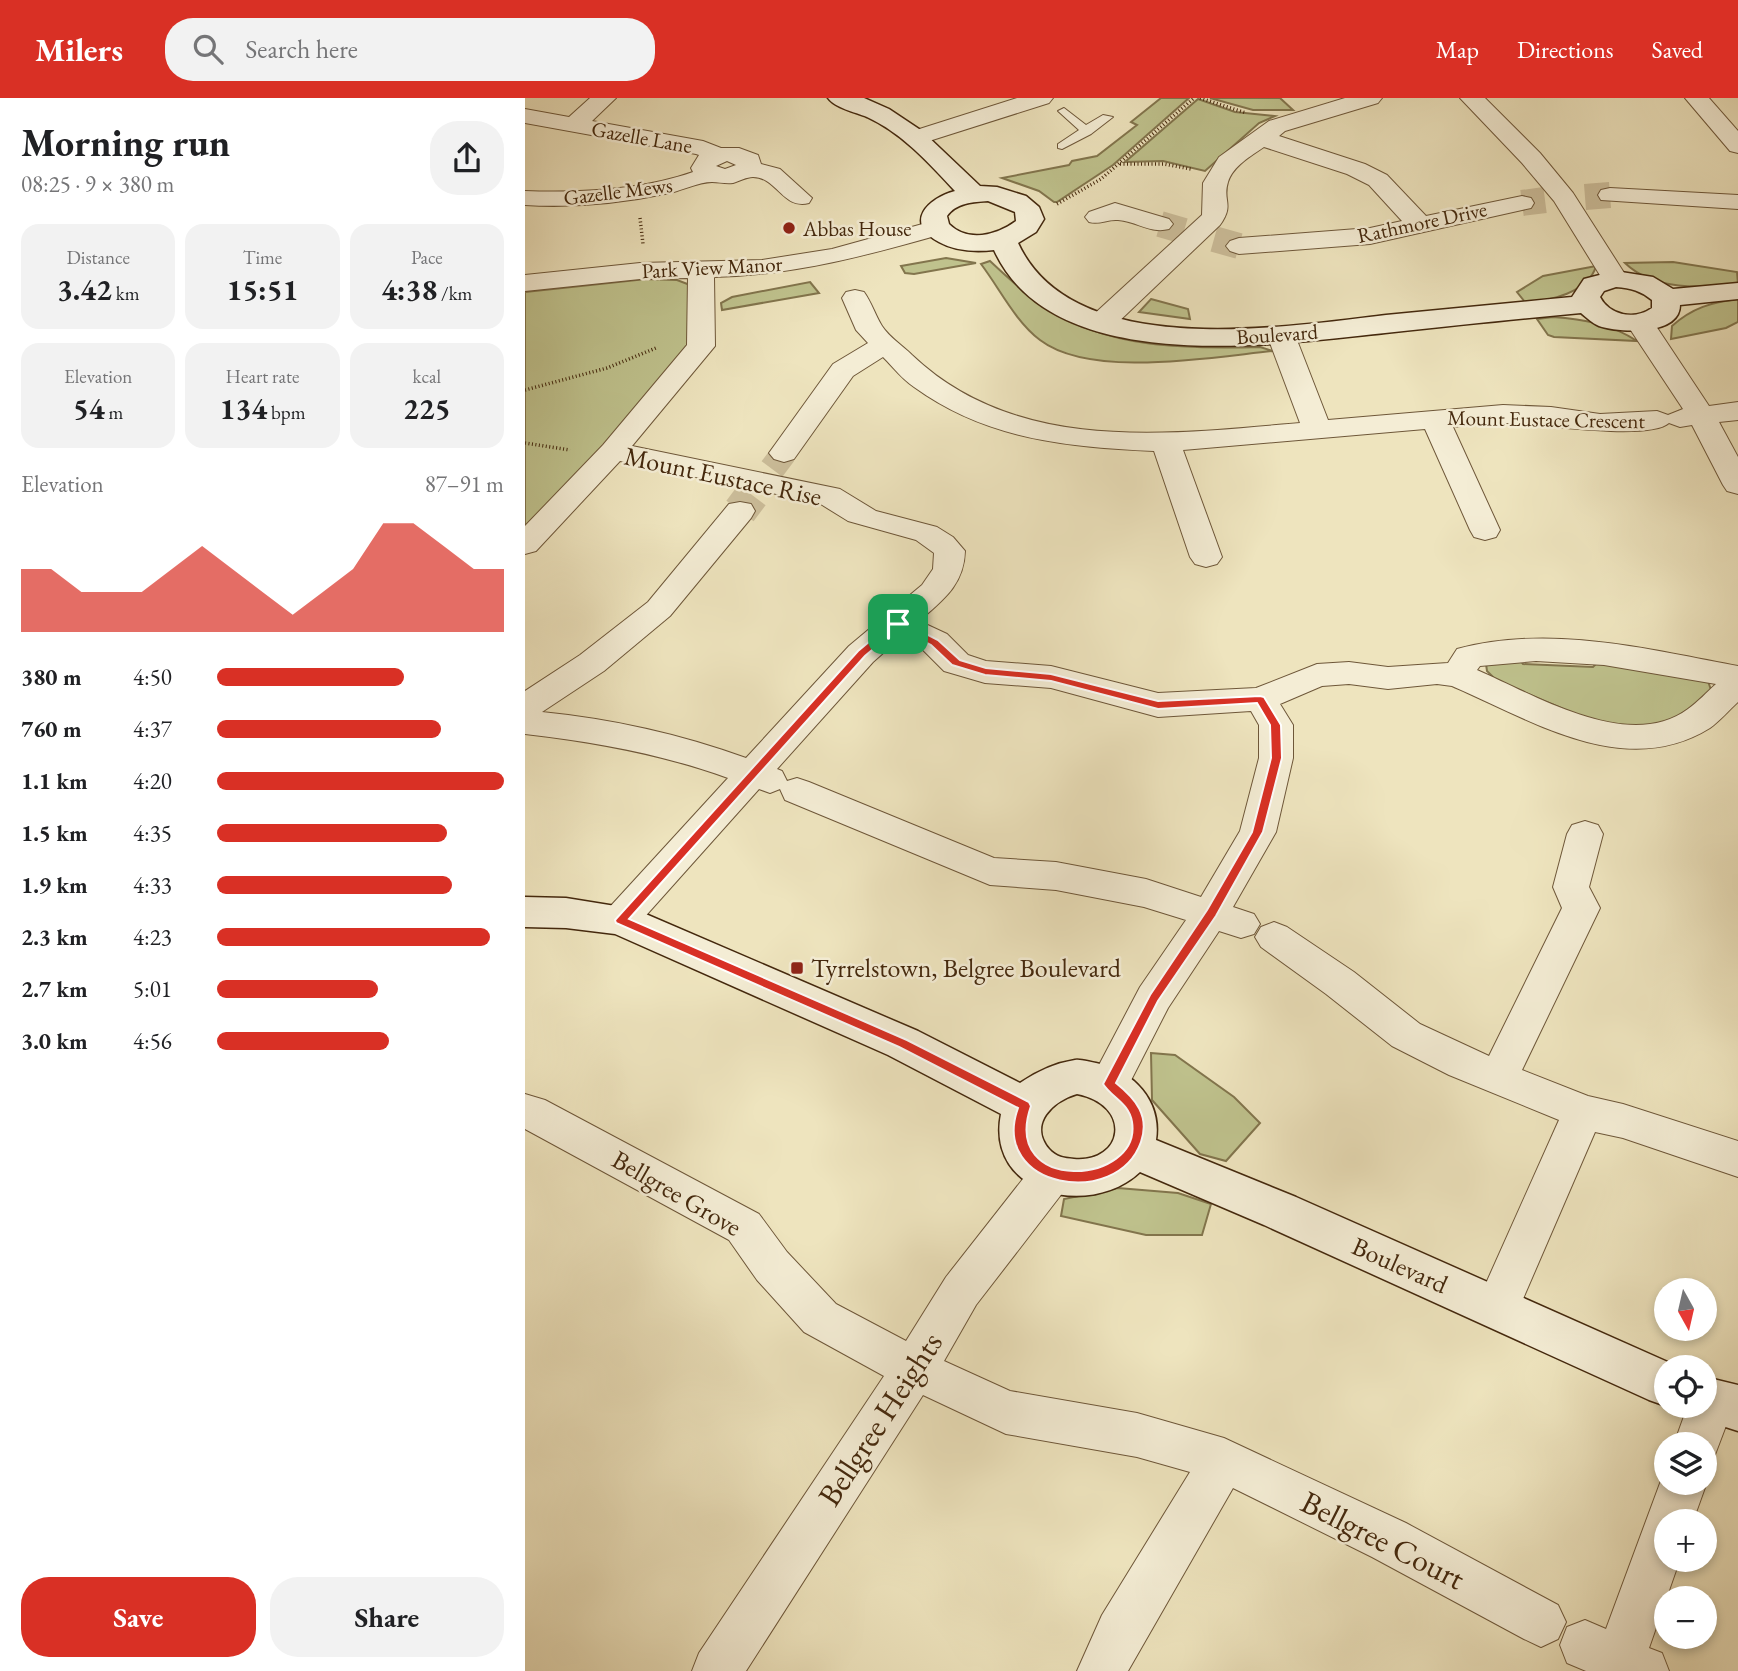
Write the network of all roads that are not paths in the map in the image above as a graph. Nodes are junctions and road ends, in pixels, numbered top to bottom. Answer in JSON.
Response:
{"nodes":[{"id":1,"x":604,"y":98,"type":"edge"},
{"id":2,"x":840,"y":98,"type":"edge"},
{"id":3,"x":1370,"y":98,"type":"edge"},
{"id":4,"x":1472,"y":98,"type":"edge"},
{"id":5,"x":1697,"y":98,"type":"edge"},
{"id":6,"x":1047,"y":99,"type":"edge"},
{"id":7,"x":1065,"y":111,"type":"dead end"},
{"id":8,"x":525,"y":116,"type":"edge"},
{"id":9,"x":1107,"y":117,"type":"dead end"},
{"id":10,"x":574,"y":125,"type":"junction"},
{"id":11,"x":1087,"y":132,"type":"junction"},
{"id":12,"x":918,"y":137,"type":"junction"},
{"id":13,"x":1261,"y":138,"type":"junction"},
{"id":14,"x":1062,"y":146,"type":"dead end"},
{"id":15,"x":1738,"y":146,"type":"edge"},
{"id":16,"x":713,"y":165,"type":"junction"},
{"id":17,"x":972,"y":194,"type":"junction"},
{"id":18,"x":525,"y":198,"type":"edge"},
{"id":19,"x":800,"y":198,"type":"dead end"},
{"id":20,"x":1565,"y":199,"type":"junction"},
{"id":21,"x":1738,"y":202,"type":"edge"},
{"id":22,"x":1098,"y":217,"type":"dead end"},
{"id":23,"x":1420,"y":224,"type":"junction"},
{"id":24,"x":937,"y":228,"type":"junction"},
{"id":25,"x":1188,"y":232,"type":"junction"},
{"id":26,"x":1003,"y":240,"type":"junction"},
{"id":27,"x":1239,"y":246,"type":"tunnel mouth"},
{"id":28,"x":834,"y":256,"type":"junction"},
{"id":29,"x":701,"y":270,"type":"junction"},
{"id":30,"x":1615,"y":279,"type":"junction"},
{"id":31,"x":525,"y":284,"type":"edge"},
{"id":32,"x":1738,"y":291,"type":"edge"},
{"id":33,"x":1666,"y":298,"type":"junction"},
{"id":34,"x":1588,"y":304,"type":"junction"},
{"id":35,"x":1102,"y":323,"type":"junction"},
{"id":36,"x":1640,"y":323,"type":"junction"},
{"id":37,"x":1281,"y":335,"type":"junction"},
{"id":38,"x":885,"y":346,"type":"junction"},
{"id":39,"x":1738,"y":411,"type":"edge"},
{"id":40,"x":1434,"y":418,"type":"junction"},
{"id":41,"x":1680,"y":418,"type":"junction"},
{"id":42,"x":1316,"y":428,"type":"junction"},
{"id":43,"x":1166,"y":443,"type":"junction"},
{"id":44,"x":613,"y":452,"type":"junction"},
{"id":45,"x":762,"y":482,"type":"junction"},
{"id":46,"x":1738,"y":485,"type":"edge"},
{"id":47,"x":1485,"y":530,"type":"dead end"},
{"id":48,"x":525,"y":544,"type":"edge"},
{"id":49,"x":1206,"y":557,"type":"dead end"},
{"id":50,"x":898,"y":624,"type":"junction"},
{"id":51,"x":1457,"y":675,"type":"junction"},
{"id":52,"x":1738,"y":677,"type":"edge"},
{"id":53,"x":1738,"y":683,"type":"edge"},
{"id":54,"x":1260,"y":699,"type":"junction"},
{"id":55,"x":525,"y":707,"type":"edge"},
{"id":56,"x":525,"y":722,"type":"edge"},
{"id":57,"x":773,"y":782,"type":"junction"},
{"id":58,"x":1585,"y":834,"type":"dead end"},
{"id":59,"x":525,"y":912,"type":"edge"},
{"id":60,"x":620,"y":920,"type":"junction"},
{"id":61,"x":1242,"y":925,"type":"junction"},
{"id":62,"x":1499,"y":1077,"type":"junction"},
{"id":63,"x":1109,"y":1084,"type":"junction"},
{"id":64,"x":1025,"y":1106,"type":"junction"},
{"id":65,"x":525,"y":1111,"type":"edge"},
{"id":66,"x":1583,"y":1112,"type":"junction"},
{"id":67,"x":1132,"y":1149,"type":"junction"},
{"id":68,"x":1738,"y":1159,"type":"edge"},
{"id":69,"x":1052,"y":1174,"type":"junction"},
{"id":70,"x":1497,"y":1308,"type":"junction"},
{"id":71,"x":914,"y":1369,"type":"junction"},
{"id":72,"x":1654,"y":1379,"type":"edge"},
{"id":73,"x":1224,"y":1460,"type":"junction"},
{"id":74,"x":1654,"y":1562,"type":"edge"},
{"id":75,"x":1541,"y":1622,"type":"dead end"},
{"id":76,"x":1616,"y":1662,"type":"edge"},
{"id":77,"x":717,"y":1671,"type":"edge"},
{"id":78,"x":1102,"y":1671,"type":"edge"}],
"edges":[{"from":1,"to":10,"type":"street"},
{"from":2,"to":12,"type":"street"},
{"from":3,"to":13,"type":"street"},
{"from":4,"to":20,"type":"street"},
{"from":5,"to":15,"type":"street"},
{"from":6,"to":12,"type":"street"},
{"from":7,"to":11,"type":"lane"},
{"from":8,"to":10,"type":"street","name":"Gazelle Lane"},
{"from":9,"to":11,"type":"lane"},
{"from":10,"to":16,"type":"street","name":"Gazelle Lane"},
{"from":11,"to":14,"type":"lane"},
{"from":12,"to":17,"type":"street"},
{"from":13,"to":23,"type":"street"},
{"from":13,"to":25,"type":"street"},
{"from":16,"to":18,"type":"street","name":"Gazelle Mews"},
{"from":16,"to":19,"type":"street","name":"Gazelle Lane"},
{"from":17,"to":24,"type":"street"},
{"from":17,"to":26,"type":"street"},
{"from":20,"to":21,"type":"street","name":"Rathmore Drive"},
{"from":20,"to":23,"type":"street","name":"Rathmore Drive"},
{"from":20,"to":30,"type":"street"},
{"from":22,"to":25,"type":"street"},
{"from":23,"to":27,"type":"street","name":"Rathmore Drive"},
{"from":24,"to":26,"type":"street"},
{"from":24,"to":28,"type":"street","name":"Park View Manor"},
{"from":25,"to":35,"type":"street"},
{"from":26,"to":35,"type":"street","name":"Boulevard"},
{"from":28,"to":29,"type":"street","name":"Park View Manor"},
{"from":28,"to":38,"type":"street","name":"Mount Eustace Crescent"},
{"from":29,"to":31,"type":"street","name":"Park View Manor"},
{"from":29,"to":44,"type":"street"},
{"from":30,"to":33,"type":"street"},
{"from":30,"to":34,"type":"street"},
{"from":32,"to":33,"type":"street"},
{"from":33,"to":36,"type":"street"},
{"from":34,"to":36,"type":"street"},
{"from":34,"to":37,"type":"street","name":"Boulevard"},
{"from":35,"to":37,"type":"street","name":"Boulevard"},
{"from":36,"to":41,"type":"street"},
{"from":37,"to":42,"type":"street"},
{"from":38,"to":43,"type":"street","name":"Mount Eustace Crescent"},
{"from":38,"to":45,"type":"street"},
{"from":39,"to":41,"type":"street","name":"Mount Eustace Crescent"},
{"from":40,"to":41,"type":"street","name":"Mount Eustace Crescent"},
{"from":40,"to":42,"type":"street","name":"Mount Eustace Crescent"},
{"from":40,"to":47,"type":"street","name":"Mount Eustace Crescent"},
{"from":41,"to":46,"type":"street"},
{"from":42,"to":43,"type":"street","name":"Mount Eustace Crescent"},
{"from":43,"to":49,"type":"street"},
{"from":44,"to":45,"type":"street","name":"Mount Eustace Rise"},
{"from":44,"to":48,"type":"street"},
{"from":45,"to":50,"type":"street","name":"Mount Eustace Rise"},
{"from":45,"to":55,"type":"street"},
{"from":50,"to":54,"type":"street"},
{"from":50,"to":57,"type":"street","name":"Mount Eustace Rise"},
{"from":51,"to":52,"type":"street"},
{"from":51,"to":53,"type":"street"},
{"from":51,"to":54,"type":"street"},
{"from":54,"to":61,"type":"street"},
{"from":56,"to":57,"type":"street"},
{"from":57,"to":60,"type":"street","name":"Mount Eustace Rise"},
{"from":57,"to":61,"type":"street"},
{"from":58,"to":62,"type":"street"},
{"from":59,"to":60,"type":"street"},
{"from":60,"to":64,"type":"street"},
{"from":61,"to":62,"type":"street"},
{"from":61,"to":63,"type":"street"},
{"from":62,"to":66,"type":"street"},
{"from":63,"to":64,"type":"street"},
{"from":63,"to":67,"type":"street"},
{"from":64,"to":69,"type":"street"},
{"from":65,"to":71,"type":"street","name":"Bellgree Grove"},
{"from":66,"to":68,"type":"street"},
{"from":66,"to":70,"type":"street"},
{"from":67,"to":69,"type":"street"},
{"from":67,"to":70,"type":"street","name":"Boulevard"},
{"from":69,"to":71,"type":"street","name":"Bellgree Heights"},
{"from":70,"to":72,"type":"street","name":"Boulevard"},
{"from":71,"to":73,"type":"street","name":"Bellgree Court"},
{"from":71,"to":77,"type":"street","name":"Bellgree Heights"},
{"from":73,"to":75,"type":"street","name":"Bellgree Court"},
{"from":73,"to":78,"type":"street"},
{"from":74,"to":76,"type":"street"}]}
